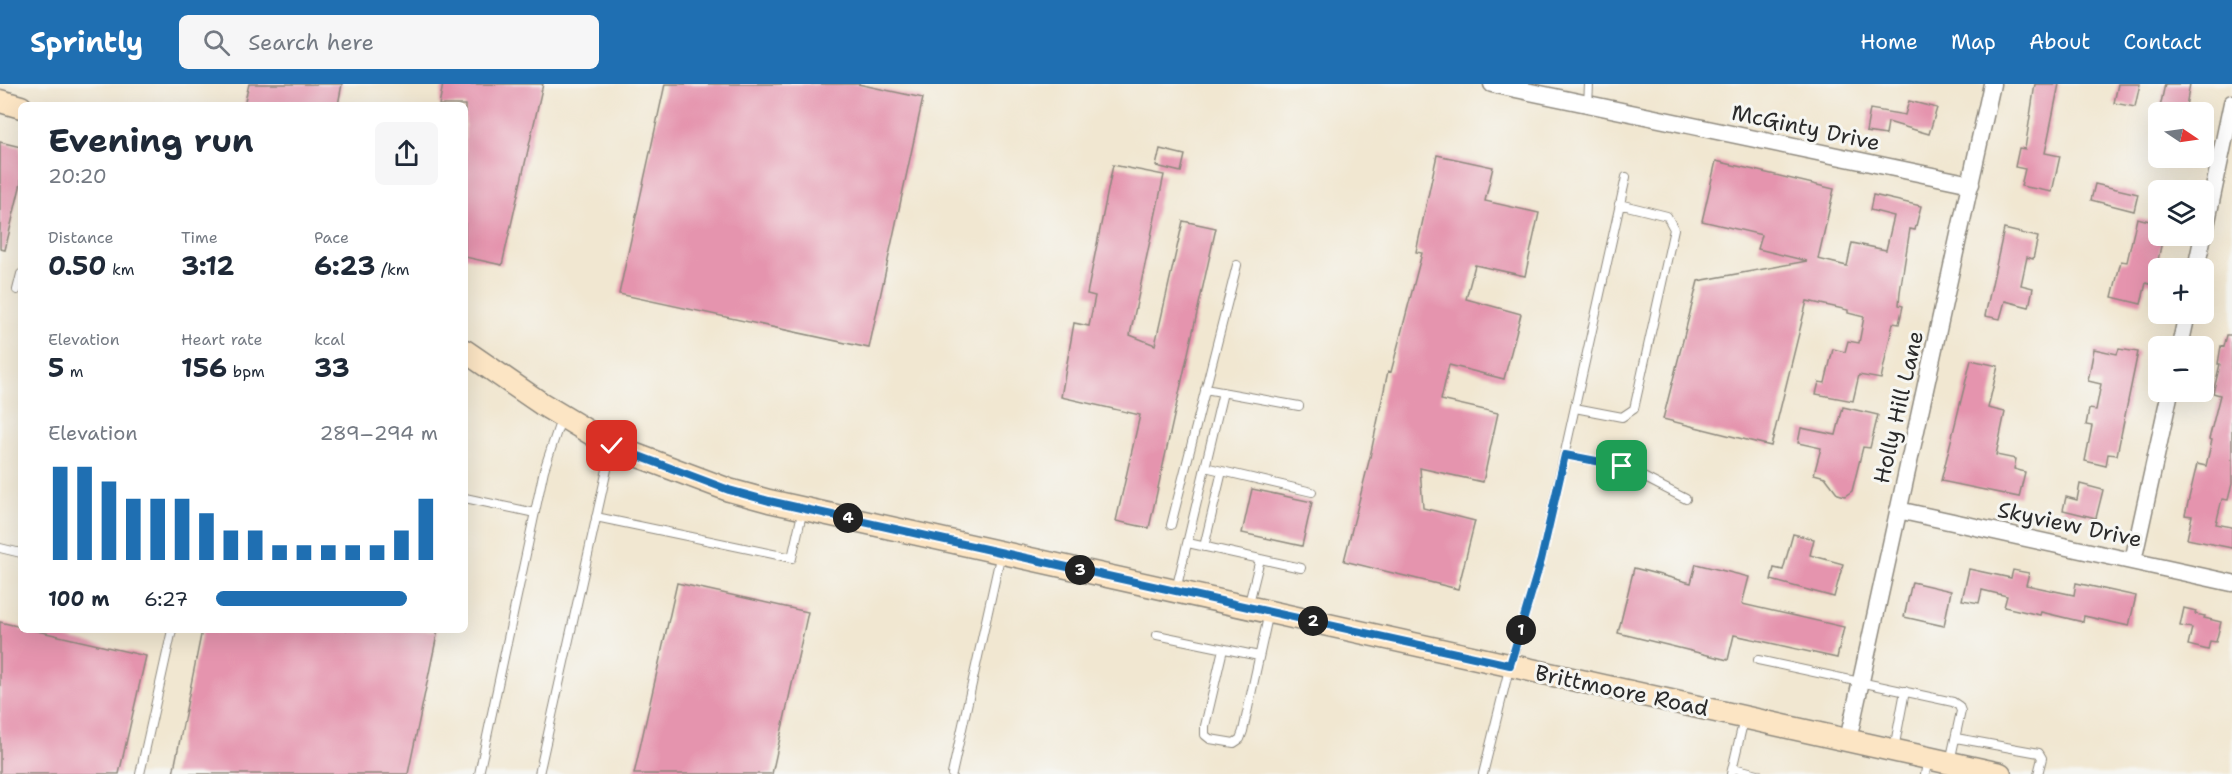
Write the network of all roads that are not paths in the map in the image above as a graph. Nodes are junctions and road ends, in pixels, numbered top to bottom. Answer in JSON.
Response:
{"nodes":[{"id":1,"x":1492,"y":84,"type":"edge"},
{"id":2,"x":1589,"y":84,"type":"edge"},
{"id":3,"x":1992,"y":84,"type":"edge"},
{"id":4,"x":0,"y":101,"type":"edge"},
{"id":5,"x":2232,"y":103,"type":"edge"},
{"id":6,"x":1588,"y":105,"type":"junction"},
{"id":7,"x":18,"y":106,"type":"edge"},
{"id":8,"x":1626,"y":177,"type":"dead end"},
{"id":9,"x":1971,"y":184,"type":"junction"},
{"id":10,"x":2214,"y":188,"type":"edge"},
{"id":11,"x":1619,"y":204,"type":"junction"},
{"id":12,"x":1237,"y":265,"type":"dead end"},
{"id":13,"x":18,"y":286,"type":"edge"},
{"id":14,"x":17,"y":290,"type":"dead end"},
{"id":15,"x":468,"y":353,"type":"edge"},
{"id":16,"x":1205,"y":389,"type":"junction"},
{"id":17,"x":1223,"y":392,"type":"junction"},
{"id":18,"x":2168,"y":402,"type":"edge"},
{"id":19,"x":1299,"y":406,"type":"dead end"},
{"id":20,"x":1575,"y":408,"type":"junction"},
{"id":21,"x":562,"y":416,"type":"junction"},
{"id":22,"x":612,"y":446,"type":"junction"},
{"id":23,"x":1565,"y":455,"type":"junction"},
{"id":24,"x":1204,"y":467,"type":"junction"},
{"id":25,"x":1222,"y":471,"type":"junction"},
{"id":26,"x":1312,"y":492,"type":"dead end"},
{"id":27,"x":468,"y":499,"type":"edge"},
{"id":28,"x":1686,"y":500,"type":"dead end"},
{"id":29,"x":803,"y":508,"type":"junction"},
{"id":30,"x":1898,"y":510,"type":"junction"},
{"id":31,"x":535,"y":513,"type":"junction"},
{"id":32,"x":596,"y":517,"type":"junction"},
{"id":33,"x":1171,"y":525,"type":"dead end"},
{"id":34,"x":1188,"y":543,"type":"junction"},
{"id":35,"x":1204,"y":547,"type":"junction"},
{"id":36,"x":0,"y":548,"type":"edge"},
{"id":37,"x":18,"y":552,"type":"edge"},
{"id":38,"x":1002,"y":552,"type":"junction"},
{"id":39,"x":1260,"y":559,"type":"junction"},
{"id":40,"x":2133,"y":561,"type":"junction"},
{"id":41,"x":1301,"y":568,"type":"dead end"},
{"id":42,"x":2232,"y":583,"type":"edge"},
{"id":43,"x":1176,"y":591,"type":"junction"},
{"id":44,"x":1259,"y":609,"type":"junction"},
{"id":45,"x":171,"y":633,"type":"edge"},
{"id":46,"x":1157,"y":635,"type":"dead end"},
{"id":47,"x":1223,"y":648,"type":"junction"},
{"id":48,"x":1259,"y":656,"type":"junction"},
{"id":49,"x":1758,"y":660,"type":"dead end"},
{"id":50,"x":1510,"y":665,"type":"junction"},
{"id":51,"x":1861,"y":681,"type":"junction"},
{"id":52,"x":1905,"y":691,"type":"junction"},
{"id":53,"x":1744,"y":717,"type":"junction"},
{"id":54,"x":1956,"y":738,"type":"junction"},
{"id":55,"x":1848,"y":740,"type":"junction"},
{"id":56,"x":1893,"y":750,"type":"junction"},
{"id":57,"x":1935,"y":765,"type":"edge"},
{"id":58,"x":1732,"y":771,"type":"edge"},
{"id":59,"x":140,"y":774,"type":"edge"},
{"id":60,"x":479,"y":774,"type":"edge"},
{"id":61,"x":539,"y":774,"type":"edge"},
{"id":62,"x":952,"y":774,"type":"edge"},
{"id":63,"x":1483,"y":774,"type":"edge"},
{"id":64,"x":1758,"y":774,"type":"edge"},
{"id":65,"x":2000,"y":774,"type":"edge"},
{"id":66,"x":2038,"y":774,"type":"edge"}],
"edges":[{"from":1,"to":6,"type":"street","name":"McGinty Drive"},
{"from":2,"to":6,"type":"lane"},
{"from":3,"to":9,"type":"street","name":"Holly Hill Lane"},
{"from":4,"to":7,"type":"main road"},
{"from":5,"to":10,"type":"street"},
{"from":6,"to":9,"type":"street","name":"McGinty Drive"},
{"from":8,"to":11,"type":"lane"},
{"from":9,"to":30,"type":"street","name":"Holly Hill Lane"},
{"from":11,"to":20,"type":"lane"},
{"from":11,"to":20,"type":"lane"},
{"from":12,"to":16,"type":"lane"},
{"from":13,"to":14,"type":"lane"},
{"from":15,"to":21,"type":"main road","name":"Brittmoore Road"},
{"from":16,"to":17,"type":"lane"},
{"from":16,"to":33,"type":"lane"},
{"from":17,"to":19,"type":"lane"},
{"from":17,"to":24,"type":"lane"},
{"from":18,"to":40,"type":"street"},
{"from":20,"to":23,"type":"lane"},
{"from":21,"to":22,"type":"main road","name":"Brittmoore Road"},
{"from":21,"to":31,"type":"lane"},
{"from":22,"to":29,"type":"main road","name":"Brittmoore Road"},
{"from":22,"to":32,"type":"lane"},
{"from":23,"to":28,"type":"lane"},
{"from":23,"to":50,"type":"lane"},
{"from":24,"to":25,"type":"lane"},
{"from":24,"to":34,"type":"lane"},
{"from":25,"to":26,"type":"lane"},
{"from":25,"to":35,"type":"lane"},
{"from":27,"to":31,"type":"lane"},
{"from":29,"to":32,"type":"lane"},
{"from":29,"to":38,"type":"main road","name":"Brittmoore Road"},
{"from":30,"to":40,"type":"street","name":"Skyview Drive"},
{"from":30,"to":51,"type":"street","name":"Holly Hill Lane"},
{"from":31,"to":60,"type":"lane"},
{"from":32,"to":61,"type":"lane"},
{"from":34,"to":35,"type":"lane"},
{"from":34,"to":43,"type":"lane"},
{"from":35,"to":39,"type":"lane"},
{"from":36,"to":37,"type":"lane"},
{"from":38,"to":43,"type":"main road","name":"Brittmoore Road"},
{"from":38,"to":62,"type":"lane"},
{"from":39,"to":41,"type":"lane"},
{"from":39,"to":44,"type":"lane"},
{"from":40,"to":42,"type":"street","name":"Skyview Drive"},
{"from":43,"to":44,"type":"main road","name":"Brittmoore Road"},
{"from":44,"to":48,"type":"lane"},
{"from":44,"to":50,"type":"main road","name":"Brittmoore Road"},
{"from":45,"to":59,"type":"lane"},
{"from":46,"to":47,"type":"lane"},
{"from":47,"to":48,"type":"lane"},
{"from":47,"to":48,"type":"lane"},
{"from":49,"to":51,"type":"lane"},
{"from":50,"to":53,"type":"main road","name":"Brittmoore Road"},
{"from":50,"to":63,"type":"lane"},
{"from":51,"to":52,"type":"lane"},
{"from":51,"to":55,"type":"street","name":"Holly Hill Lane"},
{"from":52,"to":54,"type":"lane"},
{"from":52,"to":56,"type":"lane"},
{"from":53,"to":55,"type":"main road","name":"Brittmoore Road"},
{"from":53,"to":58,"type":"lane"},
{"from":54,"to":57,"type":"lane"},
{"from":54,"to":66,"type":"lane"},
{"from":55,"to":56,"type":"main road","name":"Brittmoore Road"},
{"from":56,"to":57,"type":"main road","name":"Brittmoore Road"},
{"from":57,"to":65,"type":"main road","name":"Brittmoore Road"},
{"from":58,"to":64,"type":"lane"}]}
